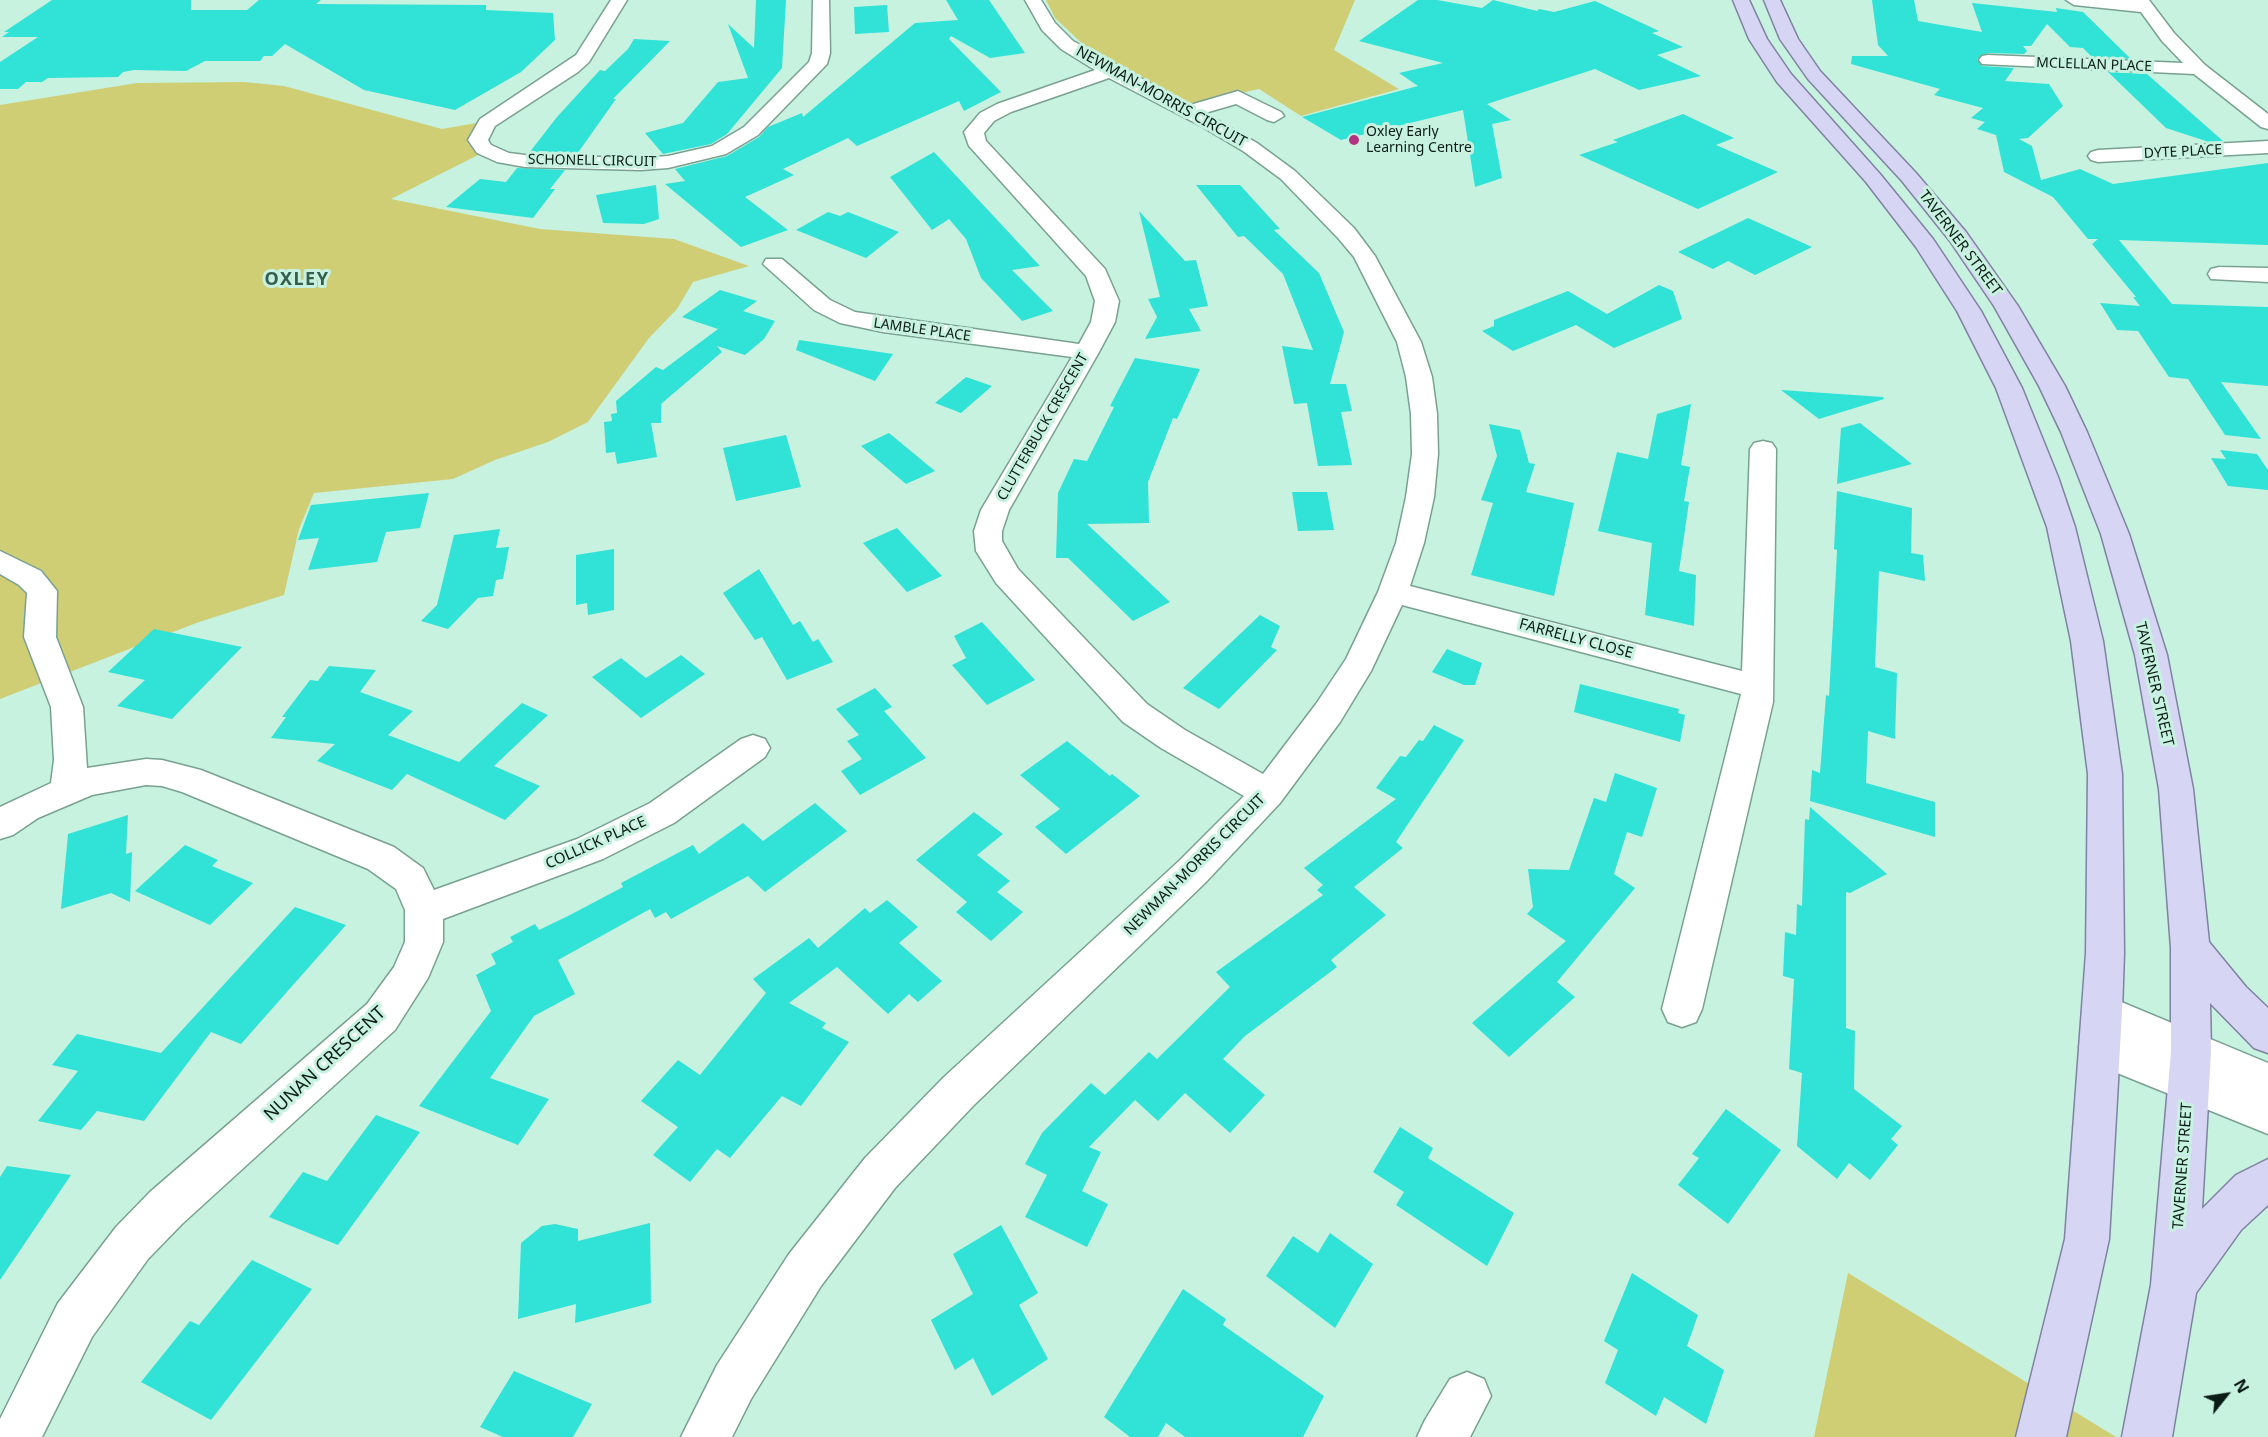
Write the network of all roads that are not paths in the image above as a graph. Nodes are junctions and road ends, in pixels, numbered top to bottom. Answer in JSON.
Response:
{"nodes":[{"id":1,"x":619,"y":0,"type":"edge"},
{"id":2,"x":820,"y":0,"type":"edge"},
{"id":3,"x":1034,"y":0,"type":"edge"},
{"id":4,"x":1741,"y":0,"type":"edge"},
{"id":5,"x":1772,"y":0,"type":"edge"},
{"id":6,"x":2074,"y":0,"type":"edge"},
{"id":7,"x":2146,"y":3,"type":"edge"},
{"id":8,"x":1988,"y":60,"type":"dead end"},
{"id":9,"x":2199,"y":69,"type":"junction"},
{"id":10,"x":1110,"y":71,"type":"junction"},
{"id":11,"x":1188,"y":112,"type":"junction"},
{"id":12,"x":1274,"y":116,"type":"dead end"},
{"id":13,"x":2265,"y":119,"type":"edge"},
{"id":14,"x":2268,"y":147,"type":"edge"},
{"id":15,"x":2098,"y":156,"type":"dead end"},
{"id":16,"x":774,"y":264,"type":"dead end"},
{"id":17,"x":2219,"y":274,"type":"dead end"},
{"id":18,"x":2268,"y":275,"type":"edge"},
{"id":19,"x":1087,"y":352,"type":"junction"},
{"id":20,"x":1763,"y":450,"type":"dead end"},
{"id":21,"x":0,"y":561,"type":"edge"},
{"id":22,"x":1393,"y":592,"type":"junction"},
{"id":23,"x":1759,"y":687,"type":"junction"},
{"id":24,"x":753,"y":748,"type":"dead end"},
{"id":25,"x":67,"y":789,"type":"junction"},
{"id":26,"x":1268,"y":793,"type":"junction"},
{"id":27,"x":0,"y":825,"type":"edge"},
{"id":28,"x":424,"y":910,"type":"junction"},
{"id":29,"x":2190,"y":948,"type":"junction"},
{"id":30,"x":1682,"y":1009,"type":"dead end"},
{"id":31,"x":2101,"y":1029,"type":"junction"},
{"id":32,"x":2268,"y":1035,"type":"edge"},
{"id":33,"x":2191,"y":1067,"type":"junction"},
{"id":34,"x":2268,"y":1083,"type":"edge"},
{"id":35,"x":2268,"y":1114,"type":"edge"},
{"id":36,"x":2268,"y":1181,"type":"edge"},
{"id":37,"x":2174,"y":1285,"type":"junction"},
{"id":38,"x":1467,"y":1396,"type":"dead end"},
{"id":39,"x":17,"y":1437,"type":"edge"},
{"id":40,"x":706,"y":1437,"type":"edge"},
{"id":41,"x":1442,"y":1437,"type":"edge"},
{"id":42,"x":2041,"y":1437,"type":"edge"},
{"id":43,"x":2147,"y":1437,"type":"edge"}],
"edges":[{"from":1,"to":2,"type":"street","name":"SCHONELL CIRCUIT"},
{"from":3,"to":10,"type":"street","name":"NEWMAN-MORRIS CIRCUIT"},
{"from":4,"to":31,"type":"main road","name":"TAVERNER STREET"},
{"from":5,"to":29,"type":"main road","name":"TAVERNER STREET"},
{"from":6,"to":7,"type":"street"},
{"from":7,"to":9,"type":"street"},
{"from":8,"to":9,"type":"street","name":"MCLELLAN PLACE"},
{"from":9,"to":13,"type":"street"},
{"from":10,"to":11,"type":"street","name":"NEWMAN-MORRIS CIRCUIT"},
{"from":10,"to":19,"type":"street","name":"CLUTTERBUCK CRESCENT"},
{"from":11,"to":12,"type":"street"},
{"from":11,"to":22,"type":"street","name":"NEWMAN-MORRIS CIRCUIT"},
{"from":14,"to":15,"type":"street","name":"DYTE PLACE"},
{"from":16,"to":19,"type":"street","name":"LAMBLE PLACE"},
{"from":17,"to":18,"type":"street"},
{"from":19,"to":26,"type":"street","name":"CLUTTERBUCK CRESCENT"},
{"from":20,"to":23,"type":"street"},
{"from":21,"to":25,"type":"street"},
{"from":22,"to":23,"type":"street","name":"FARRELLY CLOSE"},
{"from":22,"to":26,"type":"street","name":"NEWMAN-MORRIS CIRCUIT"},
{"from":23,"to":30,"type":"street"},
{"from":24,"to":28,"type":"street","name":"COLLICK PLACE"},
{"from":25,"to":27,"type":"street","name":"NUNAN CRESCENT"},
{"from":25,"to":28,"type":"street","name":"NUNAN CRESCENT"},
{"from":26,"to":40,"type":"street","name":"NEWMAN-MORRIS CIRCUIT"},
{"from":28,"to":39,"type":"street","name":"NUNAN CRESCENT"},
{"from":29,"to":32,"type":"main road"},
{"from":29,"to":33,"type":"main road","name":"TAVERNER STREET"},
{"from":31,"to":33,"type":"street"},
{"from":31,"to":42,"type":"main road","name":"TAVERNER STREET"},
{"from":33,"to":34,"type":"street"},
{"from":33,"to":35,"type":"street"},
{"from":33,"to":37,"type":"main road","name":"TAVERNER STREET"},
{"from":36,"to":37,"type":"main road"},
{"from":37,"to":43,"type":"main road","name":"TAVERNER STREET"},
{"from":38,"to":41,"type":"street"}]}
